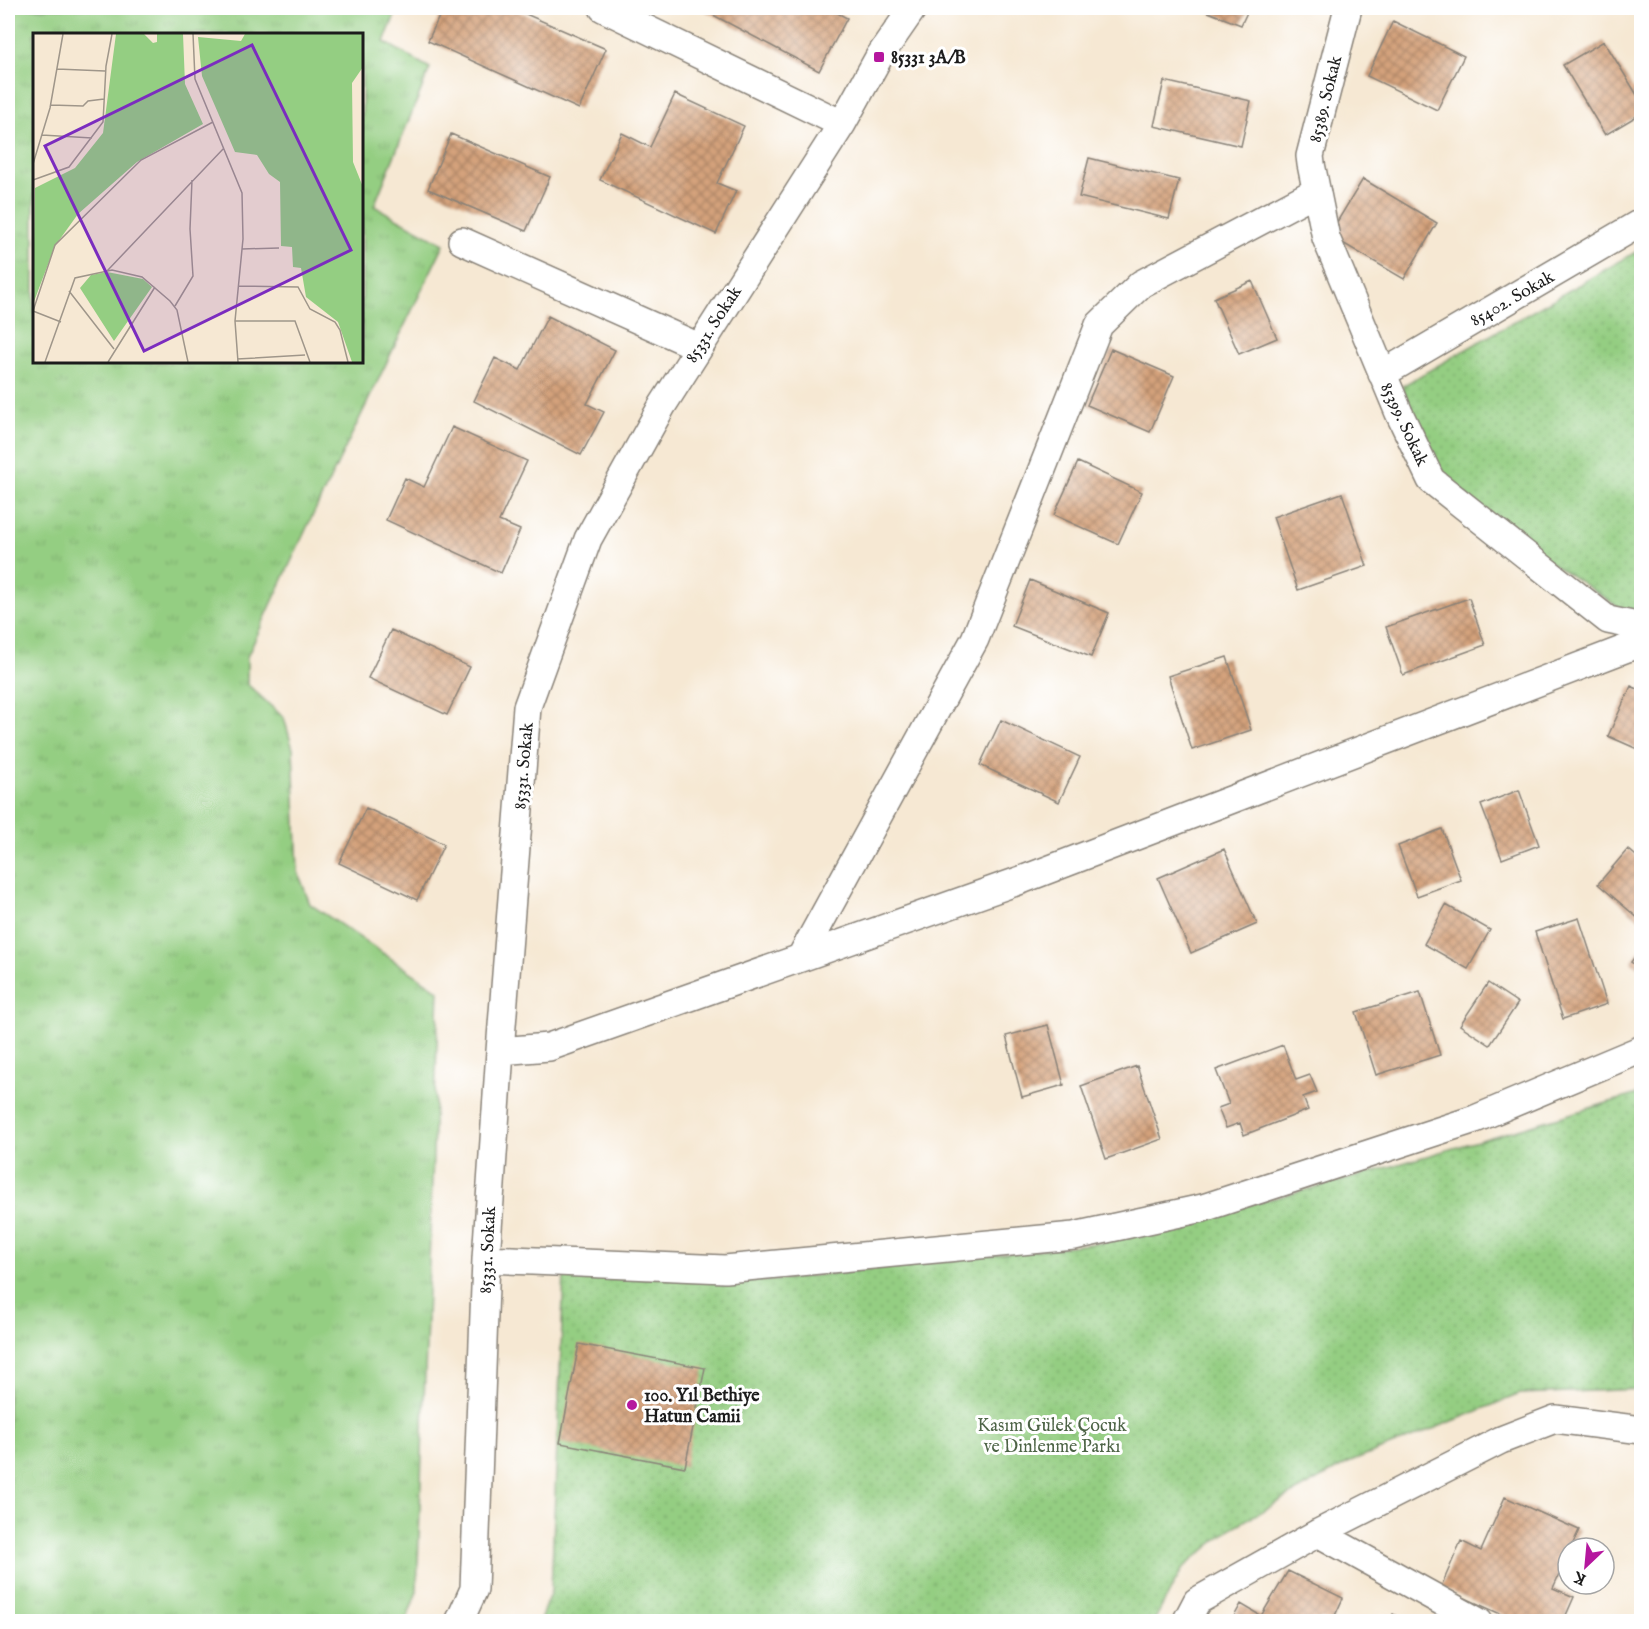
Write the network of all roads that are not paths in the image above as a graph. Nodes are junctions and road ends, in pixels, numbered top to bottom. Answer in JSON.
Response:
{"nodes":[{"id":1,"x":603,"y":8,"type":"edge"},
{"id":2,"x":913,"y":8,"type":"edge"},
{"id":3,"x":1348,"y":8,"type":"edge"},
{"id":4,"x":842,"y":124,"type":"junction"},
{"id":5,"x":1315,"y":192,"type":"junction"},
{"id":6,"x":1641,"y":222,"type":"edge"},
{"id":7,"x":462,"y":241,"type":"dead end"},
{"id":8,"x":699,"y":347,"type":"junction"},
{"id":9,"x":1382,"y":374,"type":"junction"},
{"id":10,"x":1641,"y":627,"type":"edge"},
{"id":11,"x":801,"y":957,"type":"junction"},
{"id":12,"x":1641,"y":1049,"type":"edge"},
{"id":13,"x":500,"y":1051,"type":"junction"},
{"id":14,"x":486,"y":1259,"type":"junction"},
{"id":15,"x":1641,"y":1430,"type":"edge"},
{"id":16,"x":1318,"y":1533,"type":"junction"},
{"id":17,"x":459,"y":1622,"type":"edge"},
{"id":18,"x":1186,"y":1622,"type":"edge"},
{"id":19,"x":1479,"y":1622,"type":"edge"}],
"edges":[{"from":1,"to":4,"type":"street"},
{"from":2,"to":4,"type":"street","name":"85331. Sokak"},
{"from":3,"to":5,"type":"street","name":"85389. Sokak"},
{"from":4,"to":8,"type":"street","name":"85331. Sokak"},
{"from":5,"to":9,"type":"street","name":"85399. Sokak"},
{"from":5,"to":11,"type":"street"},
{"from":6,"to":9,"type":"street","name":"85402. Sokak"},
{"from":7,"to":8,"type":"street"},
{"from":8,"to":13,"type":"street","name":"85331. Sokak"},
{"from":9,"to":10,"type":"street","name":"85399. Sokak"},
{"from":10,"to":11,"type":"street"},
{"from":11,"to":13,"type":"street"},
{"from":12,"to":14,"type":"street"},
{"from":13,"to":14,"type":"street","name":"85331. Sokak"},
{"from":14,"to":17,"type":"street","name":"85331. Sokak"},
{"from":15,"to":16,"type":"street"},
{"from":16,"to":18,"type":"street"},
{"from":16,"to":19,"type":"street"}]}
